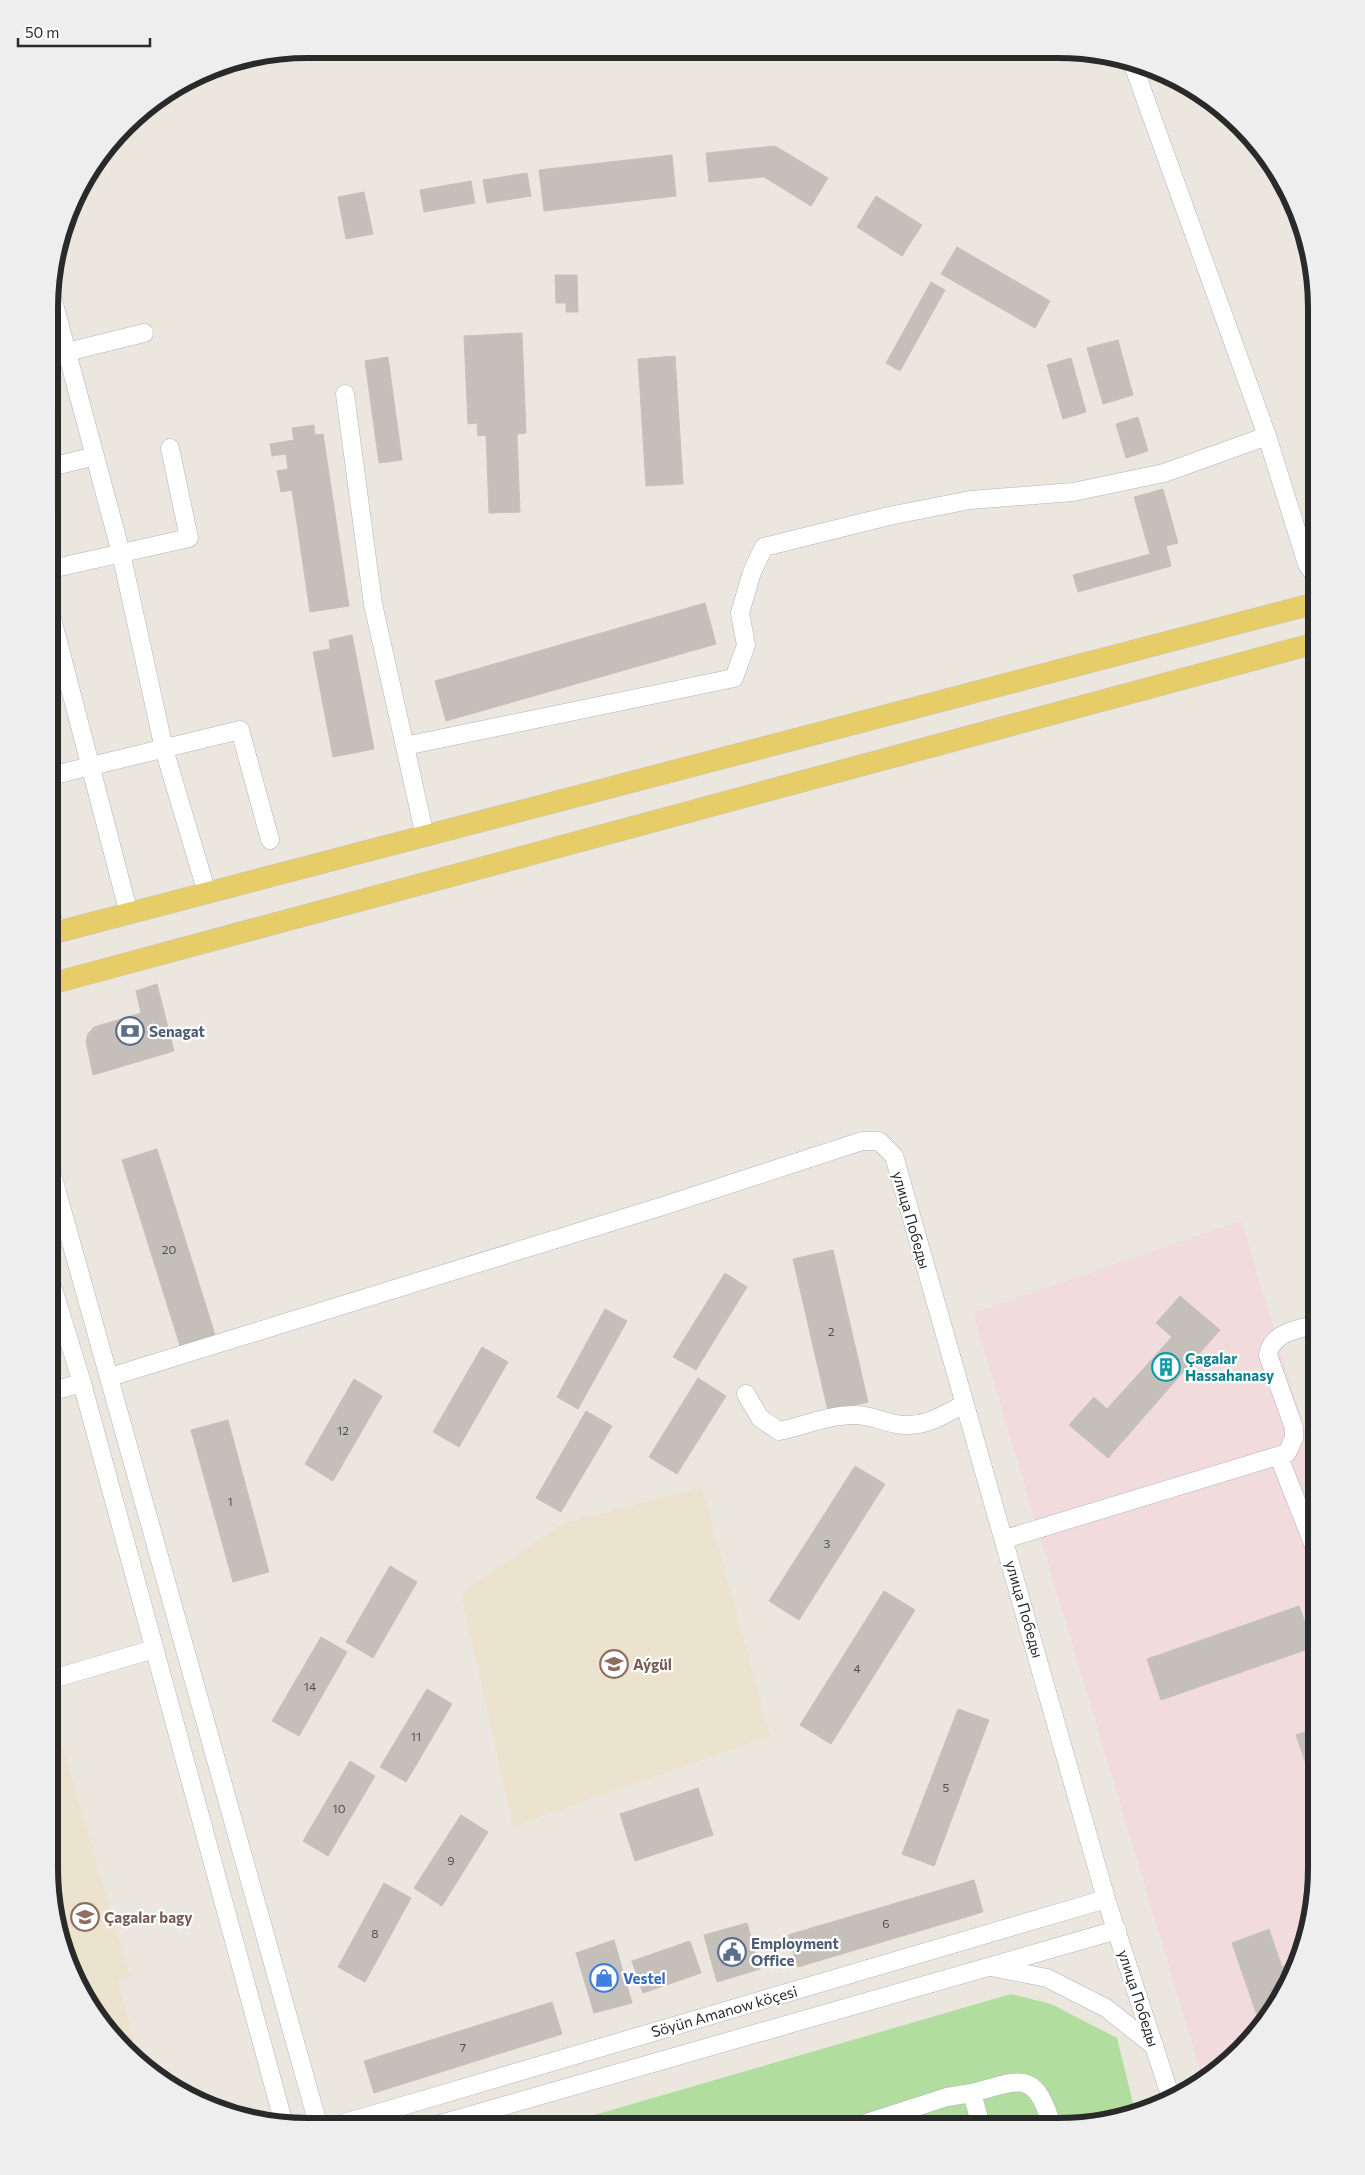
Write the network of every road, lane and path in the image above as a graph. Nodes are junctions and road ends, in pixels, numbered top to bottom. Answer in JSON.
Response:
{"nodes":[{"id":1,"x":1135,"y":70,"type":"edge"},
{"id":2,"x":144,"y":333,"type":"dead end"},
{"id":3,"x":59,"y":354,"type":"edge"},
{"id":4,"x":345,"y":394,"type":"dead end"},
{"id":5,"x":1267,"y":436,"type":"junction"},
{"id":6,"x":170,"y":448,"type":"dead end"},
{"id":7,"x":94,"y":456,"type":"junction"},
{"id":8,"x":58,"y":465,"type":"edge"},
{"id":9,"x":121,"y":554,"type":"junction"},
{"id":10,"x":1308,"y":566,"type":"edge"},
{"id":11,"x":58,"y":568,"type":"edge"},
{"id":12,"x":1308,"y":605,"type":"edge"},
{"id":13,"x":58,"y":642,"type":"edge"},
{"id":14,"x":1308,"y":645,"type":"edge"},
{"id":15,"x":405,"y":746,"type":"junction"},
{"id":16,"x":164,"y":749,"type":"junction"},
{"id":17,"x":90,"y":767,"type":"junction"},
{"id":18,"x":58,"y":774,"type":"edge"},
{"id":19,"x":425,"y":836,"type":"junction"},
{"id":20,"x":270,"y":840,"type":"dead end"},
{"id":21,"x":207,"y":893,"type":"junction"},
{"id":22,"x":129,"y":914,"type":"junction"},
{"id":23,"x":58,"y":932,"type":"edge"},
{"id":24,"x":58,"y":982,"type":"edge"},
{"id":25,"x":58,"y":1195,"type":"edge"},
{"id":26,"x":58,"y":1305,"type":"edge"},
{"id":27,"x":1308,"y":1327,"type":"edge"},
{"id":28,"x":110,"y":1377,"type":"junction"},
{"id":29,"x":82,"y":1383,"type":"junction"},
{"id":30,"x":58,"y":1390,"type":"edge"},
{"id":31,"x":746,"y":1394,"type":"dead end"},
{"id":32,"x":964,"y":1404,"type":"junction"},
{"id":33,"x":1279,"y":1456,"type":"junction"},
{"id":34,"x":1308,"y":1530,"type":"edge"},
{"id":35,"x":1005,"y":1539,"type":"junction"},
{"id":36,"x":154,"y":1649,"type":"junction"},
{"id":37,"x":58,"y":1677,"type":"edge"},
{"id":38,"x":1106,"y":1899,"type":"junction"},
{"id":39,"x":1117,"y":1930,"type":"junction"},
{"id":40,"x":988,"y":1966,"type":"junction"},
{"id":41,"x":1154,"y":2046,"type":"junction"},
{"id":42,"x":1169,"y":2092,"type":"edge"},
{"id":43,"x":972,"y":2093,"type":"junction"},
{"id":44,"x":282,"y":2116,"type":"edge"},
{"id":45,"x":316,"y":2118,"type":"edge"},
{"id":46,"x":361,"y":2118,"type":"edge"},
{"id":47,"x":459,"y":2118,"type":"edge"},
{"id":48,"x":882,"y":2118,"type":"edge"},
{"id":49,"x":979,"y":2118,"type":"edge"},
{"id":50,"x":1049,"y":2118,"type":"edge"}],
"edges":[{"from":1,"to":5,"type":"street"},
{"from":2,"to":3,"type":"street"},
{"from":3,"to":7,"type":"street"},
{"from":4,"to":15,"type":"street"},
{"from":5,"to":10,"type":"street"},
{"from":5,"to":15,"type":"street"},
{"from":6,"to":9,"type":"street"},
{"from":7,"to":8,"type":"street"},
{"from":7,"to":9,"type":"street"},
{"from":9,"to":11,"type":"street"},
{"from":9,"to":16,"type":"street"},
{"from":12,"to":19,"type":"main road"},
{"from":13,"to":17,"type":"street"},
{"from":14,"to":24,"type":"main road"},
{"from":15,"to":19,"type":"street"},
{"from":16,"to":17,"type":"street"},
{"from":16,"to":20,"type":"street"},
{"from":16,"to":21,"type":"street"},
{"from":17,"to":18,"type":"street"},
{"from":17,"to":22,"type":"street"},
{"from":19,"to":21,"type":"main road"},
{"from":21,"to":22,"type":"main road"},
{"from":22,"to":23,"type":"main road"},
{"from":25,"to":28,"type":"street"},
{"from":26,"to":29,"type":"street"},
{"from":27,"to":33,"type":"street"},
{"from":28,"to":32,"type":"street","name":"улица Победы"},
{"from":28,"to":45,"type":"street"},
{"from":29,"to":30,"type":"street"},
{"from":29,"to":36,"type":"street"},
{"from":31,"to":32,"type":"street"},
{"from":32,"to":35,"type":"street","name":"улица Победы"},
{"from":33,"to":34,"type":"street"},
{"from":33,"to":35,"type":"street"},
{"from":35,"to":38,"type":"street","name":"улица Победы"},
{"from":36,"to":37,"type":"street"},
{"from":36,"to":44,"type":"street"},
{"from":38,"to":39,"type":"street","name":"улица Победы"},
{"from":38,"to":46,"type":"street","name":"Söyün Amanow köçesi"},
{"from":39,"to":40,"type":"street","name":"Söyün Amanow köçesi"},
{"from":39,"to":41,"type":"street","name":"улица Победы"},
{"from":40,"to":41,"type":"street"},
{"from":40,"to":47,"type":"street","name":"Söyün Amanow köçesi"},
{"from":41,"to":42,"type":"street","name":"улица Победы"},
{"from":43,"to":48,"type":"street"},
{"from":43,"to":49,"type":"street"},
{"from":43,"to":50,"type":"street"}]}
